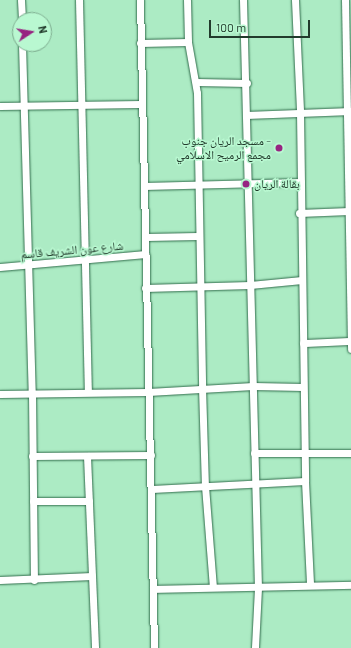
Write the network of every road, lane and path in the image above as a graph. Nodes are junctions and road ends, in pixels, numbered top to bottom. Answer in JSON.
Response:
{"nodes":[{"id":1,"x":22,"y":0,"type":"edge"},
{"id":2,"x":79,"y":0,"type":"edge"},
{"id":3,"x":140,"y":0,"type":"edge"},
{"id":4,"x":188,"y":0,"type":"edge"},
{"id":5,"x":243,"y":0,"type":"edge"},
{"id":6,"x":295,"y":0,"type":"edge"},
{"id":7,"x":345,"y":0,"type":"edge"},
{"id":8,"x":22,"y":12,"type":"edge"},
{"id":9,"x":188,"y":42,"type":"junction"},
{"id":10,"x":140,"y":43,"type":"junction"},
{"id":11,"x":22,"y":52,"type":"edge"},
{"id":12,"x":196,"y":82,"type":"junction"},
{"id":13,"x":247,"y":83,"type":"junction"},
{"id":14,"x":141,"y":104,"type":"junction"},
{"id":15,"x":23,"y":105,"type":"junction"},
{"id":16,"x":81,"y":105,"type":"junction"},
{"id":17,"x":0,"y":106,"type":"edge"},
{"id":18,"x":349,"y":111,"type":"edge"},
{"id":19,"x":300,"y":112,"type":"junction"},
{"id":20,"x":246,"y":115,"type":"junction"},
{"id":21,"x":301,"y":182,"type":"junction"},
{"id":22,"x":248,"y":184,"type":"junction"},
{"id":23,"x":144,"y":186,"type":"junction"},
{"id":24,"x":197,"y":186,"type":"junction"},
{"id":25,"x":350,"y":196,"type":"edge"},
{"id":26,"x":350,"y":211,"type":"junction"},
{"id":27,"x":299,"y":213,"type":"junction"},
{"id":28,"x":198,"y":236,"type":"junction"},
{"id":29,"x":146,"y":237,"type":"junction"},
{"id":30,"x":145,"y":254,"type":"junction"},
{"id":31,"x":84,"y":260,"type":"junction"},
{"id":32,"x":28,"y":266,"type":"junction"},
{"id":33,"x":0,"y":267,"type":"edge"},
{"id":34,"x":302,"y":280,"type":"junction"},
{"id":35,"x":351,"y":284,"type":"edge"},
{"id":36,"x":250,"y":285,"type":"junction"},
{"id":37,"x":199,"y":286,"type":"junction"},
{"id":38,"x":145,"y":288,"type":"junction"},
{"id":39,"x":350,"y":341,"type":"edge"},
{"id":40,"x":303,"y":343,"type":"junction"},
{"id":41,"x":351,"y":349,"type":"edge"},
{"id":42,"x":253,"y":386,"type":"junction"},
{"id":43,"x":202,"y":387,"type":"junction"},
{"id":44,"x":303,"y":387,"type":"junction"},
{"id":45,"x":88,"y":392,"type":"junction"},
{"id":46,"x":148,"y":392,"type":"junction"},
{"id":47,"x":32,"y":393,"type":"junction"},
{"id":48,"x":0,"y":394,"type":"edge"},
{"id":49,"x":254,"y":453,"type":"junction"},
{"id":50,"x":304,"y":454,"type":"junction"},
{"id":51,"x":351,"y":454,"type":"edge"},
{"id":52,"x":151,"y":455,"type":"junction"},
{"id":53,"x":32,"y":456,"type":"junction"},
{"id":54,"x":87,"y":456,"type":"junction"},
{"id":55,"x":305,"y":481,"type":"junction"},
{"id":56,"x":256,"y":484,"type":"junction"},
{"id":57,"x":205,"y":486,"type":"junction"},
{"id":58,"x":152,"y":489,"type":"junction"},
{"id":59,"x":33,"y":501,"type":"junction"},
{"id":60,"x":89,"y":501,"type":"junction"},
{"id":61,"x":92,"y":576,"type":"junction"},
{"id":62,"x":0,"y":580,"type":"edge"},
{"id":63,"x":34,"y":580,"type":"junction"},
{"id":64,"x":310,"y":584,"type":"junction"},
{"id":65,"x":351,"y":585,"type":"edge"},
{"id":66,"x":213,"y":587,"type":"junction"},
{"id":67,"x":153,"y":588,"type":"junction"},
{"id":68,"x":258,"y":588,"type":"junction"},
{"id":69,"x":95,"y":648,"type":"edge"},
{"id":70,"x":154,"y":648,"type":"edge"},
{"id":71,"x":255,"y":648,"type":"edge"}],
"edges":[{"from":1,"to":8,"type":"street"},
{"from":2,"to":16,"type":"street"},
{"from":3,"to":10,"type":"street"},
{"from":4,"to":9,"type":"street"},
{"from":5,"to":13,"type":"street"},
{"from":6,"to":19,"type":"street"},
{"from":7,"to":18,"type":"street"},
{"from":9,"to":10,"type":"street"},
{"from":9,"to":12,"type":"street"},
{"from":10,"to":14,"type":"street"},
{"from":11,"to":15,"type":"street"},
{"from":12,"to":13,"type":"street"},
{"from":12,"to":24,"type":"street"},
{"from":13,"to":20,"type":"street"},
{"from":14,"to":16,"type":"street"},
{"from":14,"to":23,"type":"street"},
{"from":15,"to":16,"type":"street"},
{"from":15,"to":17,"type":"street"},
{"from":15,"to":32,"type":"street"},
{"from":16,"to":31,"type":"street"},
{"from":18,"to":19,"type":"street"},
{"from":18,"to":25,"type":"street"},
{"from":19,"to":20,"type":"street"},
{"from":19,"to":21,"type":"street"},
{"from":20,"to":22,"type":"street"},
{"from":21,"to":22,"type":"street"},
{"from":21,"to":27,"type":"street"},
{"from":22,"to":24,"type":"street"},
{"from":22,"to":36,"type":"street"},
{"from":23,"to":24,"type":"street"},
{"from":23,"to":29,"type":"street"},
{"from":24,"to":28,"type":"street"},
{"from":25,"to":26,"type":"street"},
{"from":26,"to":27,"type":"street"},
{"from":26,"to":35,"type":"street"},
{"from":27,"to":34,"type":"street"},
{"from":28,"to":29,"type":"street"},
{"from":28,"to":37,"type":"street"},
{"from":29,"to":30,"type":"street"},
{"from":30,"to":31,"type":"street","name":"شارع عون الشريف قاسم"},
{"from":30,"to":38,"type":"street"},
{"from":31,"to":32,"type":"street","name":"شارع عون الشريف قاسم"},
{"from":31,"to":45,"type":"street"},
{"from":32,"to":33,"type":"street","name":"شارع عون الشريف قاسم"},
{"from":32,"to":47,"type":"street"},
{"from":34,"to":36,"type":"street"},
{"from":34,"to":40,"type":"street"},
{"from":35,"to":39,"type":"street"},
{"from":36,"to":37,"type":"street"},
{"from":36,"to":42,"type":"street"},
{"from":37,"to":38,"type":"street"},
{"from":37,"to":43,"type":"street"},
{"from":38,"to":46,"type":"street"},
{"from":39,"to":40,"type":"street"},
{"from":39,"to":41,"type":"street"},
{"from":40,"to":44,"type":"street"},
{"from":42,"to":43,"type":"street"},
{"from":42,"to":44,"type":"street"},
{"from":42,"to":49,"type":"street"},
{"from":43,"to":46,"type":"street"},
{"from":43,"to":57,"type":"street"},
{"from":44,"to":50,"type":"street"},
{"from":45,"to":46,"type":"street"},
{"from":45,"to":47,"type":"street"},
{"from":46,"to":52,"type":"street"},
{"from":47,"to":48,"type":"street"},
{"from":47,"to":53,"type":"street"},
{"from":49,"to":50,"type":"street"},
{"from":49,"to":56,"type":"street"},
{"from":50,"to":51,"type":"street"},
{"from":50,"to":55,"type":"street"},
{"from":52,"to":54,"type":"street"},
{"from":52,"to":58,"type":"street"},
{"from":53,"to":54,"type":"street"},
{"from":53,"to":59,"type":"street"},
{"from":54,"to":60,"type":"street"},
{"from":55,"to":56,"type":"street"},
{"from":55,"to":64,"type":"street"},
{"from":56,"to":57,"type":"street"},
{"from":56,"to":68,"type":"street"},
{"from":57,"to":58,"type":"street"},
{"from":57,"to":66,"type":"street"},
{"from":58,"to":67,"type":"street"},
{"from":59,"to":60,"type":"street"},
{"from":59,"to":63,"type":"street"},
{"from":60,"to":61,"type":"street"},
{"from":61,"to":63,"type":"street"},
{"from":61,"to":69,"type":"street"},
{"from":62,"to":63,"type":"street"},
{"from":64,"to":65,"type":"street"},
{"from":64,"to":68,"type":"street"},
{"from":66,"to":67,"type":"street"},
{"from":66,"to":68,"type":"street"},
{"from":67,"to":70,"type":"street"},
{"from":68,"to":71,"type":"street"}]}
